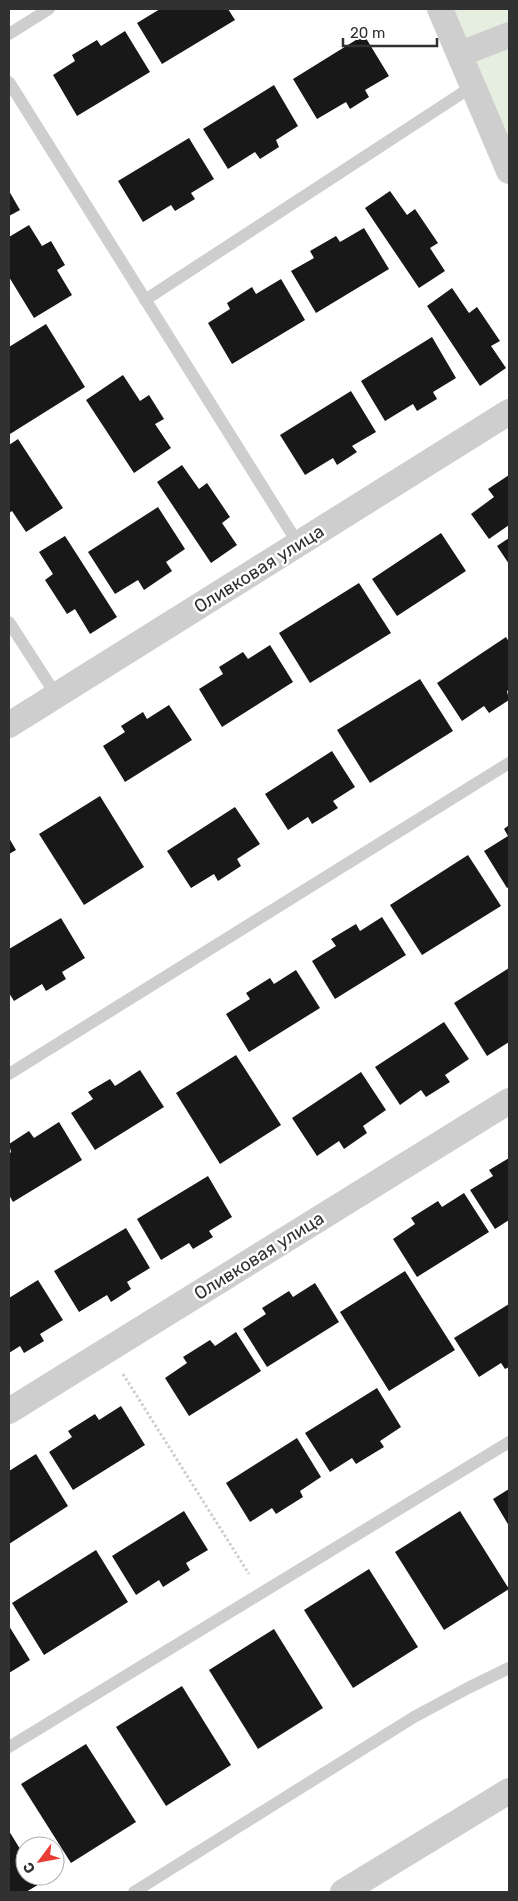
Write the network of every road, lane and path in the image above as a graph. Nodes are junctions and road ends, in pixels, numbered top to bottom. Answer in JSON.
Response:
{"nodes":[{"id":1,"x":49,"y":9,"type":"edge"},
{"id":2,"x":440,"y":9,"type":"edge"},
{"id":3,"x":9,"y":34,"type":"edge"},
{"id":4,"x":509,"y":35,"type":"edge"},
{"id":5,"x":460,"y":54,"type":"junction"},
{"id":6,"x":9,"y":82,"type":"edge"},
{"id":7,"x":473,"y":86,"type":"junction"},
{"id":8,"x":509,"y":171,"type":"edge"},
{"id":9,"x":145,"y":300,"type":"junction"},
{"id":10,"x":509,"y":412,"type":"edge"},
{"id":11,"x":299,"y":545,"type":"junction"},
{"id":12,"x":9,"y":622,"type":"edge"},
{"id":13,"x":56,"y":696,"type":"junction"},
{"id":14,"x":9,"y":725,"type":"edge"},
{"id":15,"x":509,"y":763,"type":"edge"},
{"id":16,"x":9,"y":1074,"type":"edge"},
{"id":17,"x":509,"y":1101,"type":"edge"},
{"id":18,"x":108,"y":1350,"type":"junction"},
{"id":19,"x":9,"y":1411,"type":"edge"},
{"id":20,"x":509,"y":1442,"type":"edge"},
{"id":21,"x":261,"y":1594,"type":"junction"},
{"id":22,"x":509,"y":1668,"type":"edge"},
{"id":23,"x":9,"y":1747,"type":"edge"},
{"id":24,"x":509,"y":1791,"type":"edge"},
{"id":25,"x":134,"y":1892,"type":"edge"},
{"id":26,"x":343,"y":1892,"type":"edge"}],
"edges":[{"from":1,"to":3,"type":"lane"},
{"from":2,"to":5,"type":"street"},
{"from":4,"to":5,"type":"street"},
{"from":5,"to":7,"type":"street"},
{"from":6,"to":9,"type":"lane"},
{"from":7,"to":8,"type":"street"},
{"from":7,"to":9,"type":"lane"},
{"from":9,"to":11,"type":"lane"},
{"from":10,"to":11,"type":"street","name":"Оливковая улица"},
{"from":11,"to":13,"type":"street","name":"Оливковая улица"},
{"from":12,"to":13,"type":"lane"},
{"from":13,"to":14,"type":"street","name":"Оливковая улица"},
{"from":15,"to":16,"type":"lane"},
{"from":17,"to":18,"type":"street","name":"Оливковая улица"},
{"from":18,"to":19,"type":"street","name":"Оливковая улица"},
{"from":18,"to":21,"type":"path"},
{"from":20,"to":21,"type":"lane"},
{"from":21,"to":23,"type":"lane"},
{"from":22,"to":25,"type":"lane"},
{"from":24,"to":26,"type":"street"}]}
